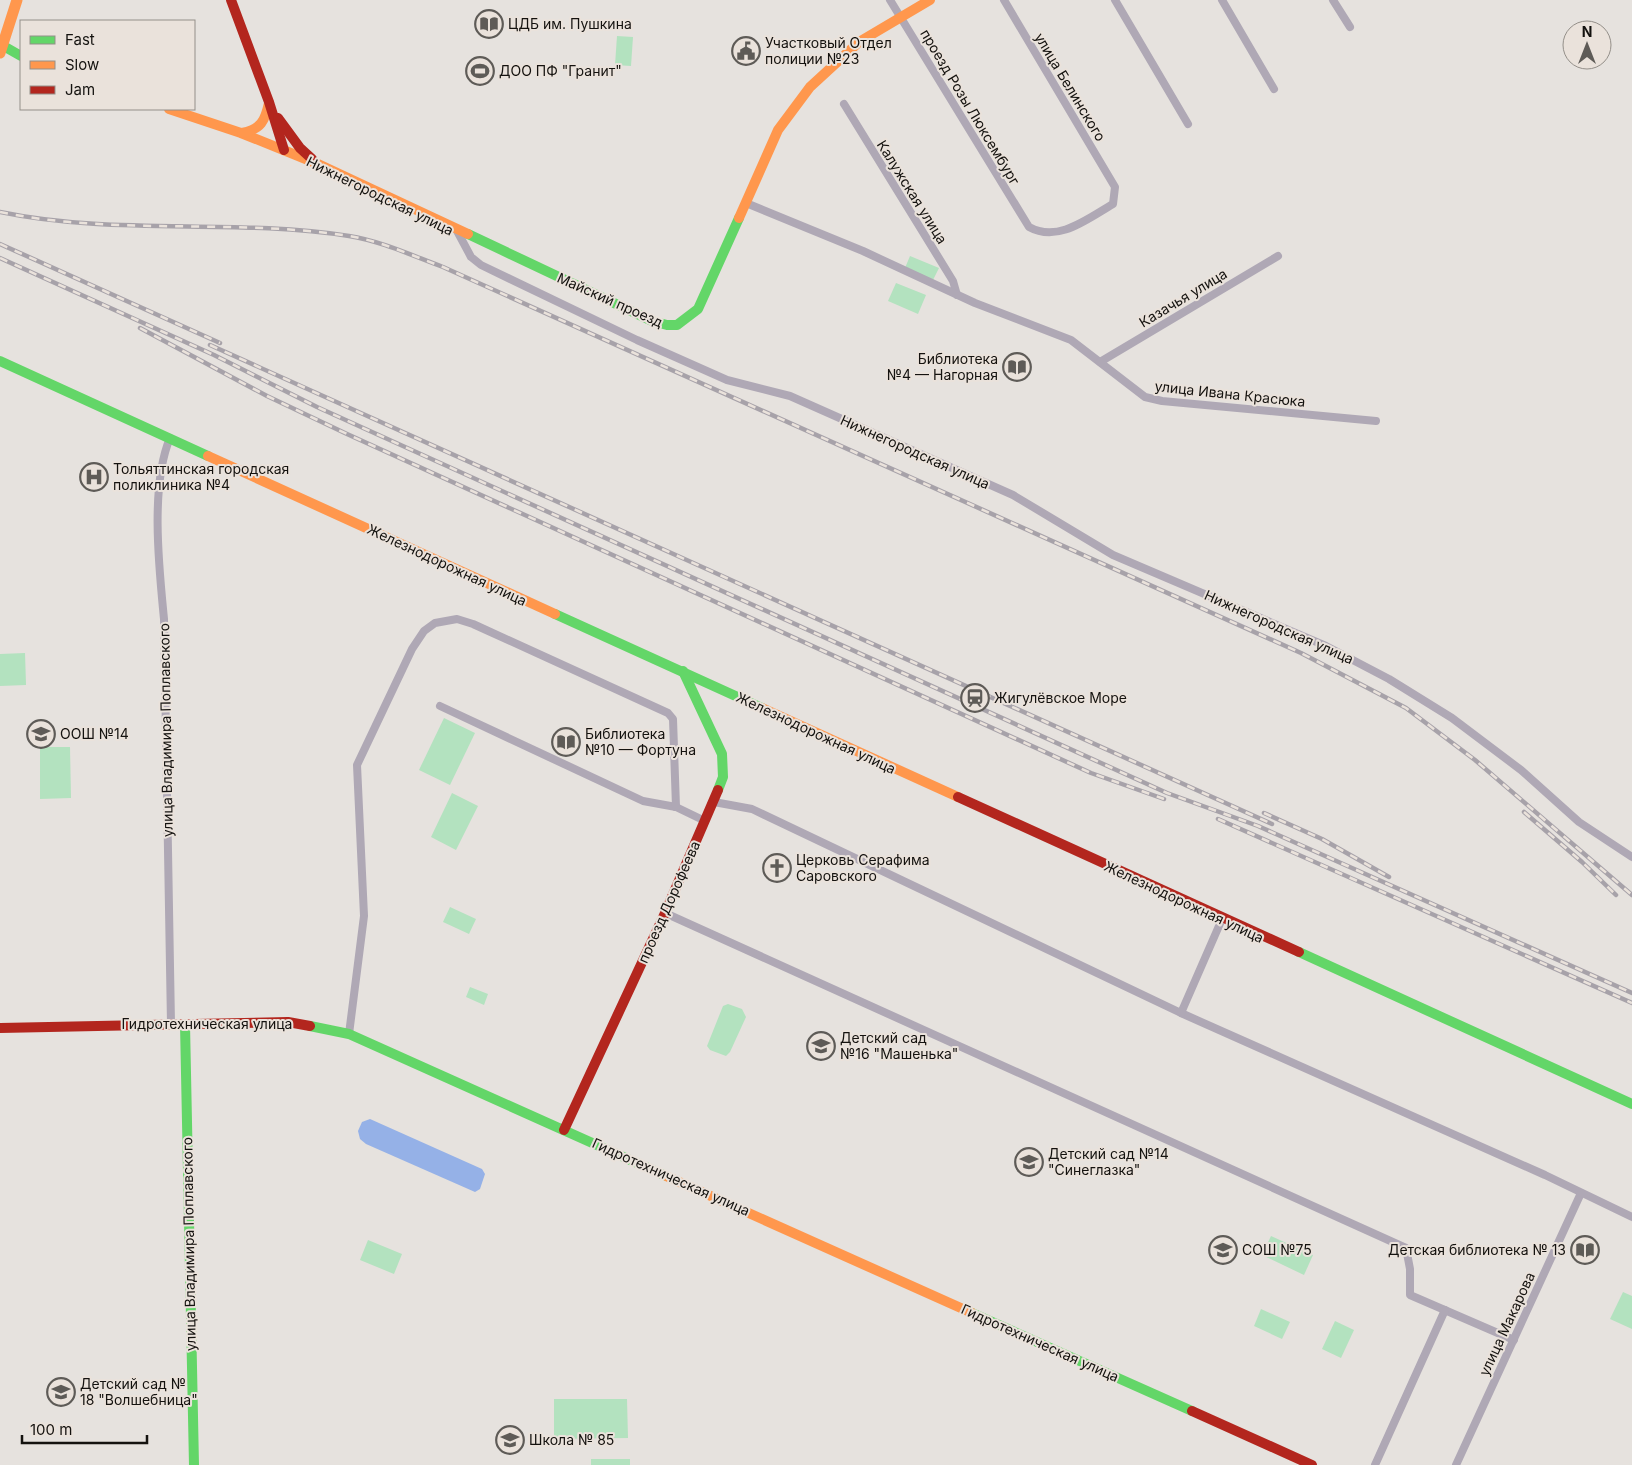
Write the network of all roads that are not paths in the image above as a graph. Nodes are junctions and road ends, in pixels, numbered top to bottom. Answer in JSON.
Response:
{"nodes":[{"id":1,"x":17,"y":0,"type":"edge"},
{"id":2,"x":231,"y":0,"type":"edge"},
{"id":3,"x":890,"y":0,"type":"edge"},
{"id":4,"x":930,"y":0,"type":"edge"},
{"id":5,"x":1004,"y":0,"type":"edge"},
{"id":6,"x":1115,"y":0,"type":"edge"},
{"id":7,"x":1222,"y":0,"type":"edge"},
{"id":8,"x":1333,"y":0,"type":"edge"},
{"id":9,"x":901,"y":18,"type":"junction"},
{"id":10,"x":1350,"y":27,"type":"dead end"},
{"id":11,"x":0,"y":44,"type":"edge"},
{"id":12,"x":0,"y":52,"type":"edge"},
{"id":13,"x":20,"y":56,"type":"edge"},
{"id":14,"x":20,"y":57,"type":"edge"},
{"id":15,"x":1274,"y":89,"type":"dead end"},
{"id":16,"x":269,"y":102,"type":"junction"},
{"id":17,"x":844,"y":104,"type":"dead end"},
{"id":18,"x":172,"y":110,"type":"edge"},
{"id":19,"x":1188,"y":124,"type":"dead end"},
{"id":20,"x":241,"y":133,"type":"junction"},
{"id":21,"x":284,"y":150,"type":"junction"},
{"id":22,"x":318,"y":164,"type":"junction"},
{"id":23,"x":746,"y":203,"type":"junction"},
{"id":24,"x":1029,"y":227,"type":"joint"},
{"id":25,"x":456,"y":229,"type":"junction"},
{"id":26,"x":1278,"y":256,"type":"dead end"},
{"id":27,"x":957,"y":295,"type":"junction"},
{"id":28,"x":0,"y":361,"type":"edge"},
{"id":29,"x":1100,"y":362,"type":"junction"},
{"id":30,"x":1376,"y":421,"type":"dead end"},
{"id":31,"x":170,"y":438,"type":"junction"},
{"id":32,"x":683,"y":672,"type":"junction"},
{"id":33,"x":440,"y":706,"type":"dead end"},
{"id":34,"x":714,"y":802,"type":"junction"},
{"id":35,"x":676,"y":807,"type":"junction"},
{"id":36,"x":705,"y":821,"type":"junction"},
{"id":37,"x":1632,"y":857,"type":"edge"},
{"id":38,"x":665,"y":913,"type":"junction"},
{"id":39,"x":1222,"y":919,"type":"junction"},
{"id":40,"x":1181,"y":1012,"type":"junction"},
{"id":41,"x":171,"y":1024,"type":"junction"},
{"id":42,"x":185,"y":1024,"type":"junction"},
{"id":43,"x":0,"y":1028,"type":"edge"},
{"id":44,"x":349,"y":1034,"type":"junction"},
{"id":45,"x":1632,"y":1104,"type":"edge"},
{"id":46,"x":564,"y":1130,"type":"junction"},
{"id":47,"x":1580,"y":1193,"type":"junction"},
{"id":48,"x":1632,"y":1216,"type":"edge"},
{"id":49,"x":1445,"y":1310,"type":"junction"},
{"id":50,"x":1514,"y":1340,"type":"junction"},
{"id":51,"x":194,"y":1465,"type":"edge"},
{"id":52,"x":1312,"y":1465,"type":"edge"},
{"id":53,"x":1375,"y":1465,"type":"edge"},
{"id":54,"x":1456,"y":1465,"type":"edge"}],
"edges":[{"from":1,"to":12,"type":"main road","bridge":true},
{"from":2,"to":16,"type":"main road"},
{"from":3,"to":9,"type":"street","name":"проезд Розы Люксембург"},
{"from":4,"to":9,"type":"main road","name":"Майский проезд"},
{"from":5,"to":24,"type":"street","name":"улица Белинского"},
{"from":6,"to":19,"type":"street"},
{"from":7,"to":15,"type":"street"},
{"from":8,"to":10,"type":"street"},
{"from":9,"to":23,"type":"main road","name":"Майский проезд"},
{"from":9,"to":24,"type":"street","name":"проезд Розы Люксембург"},
{"from":11,"to":13,"type":"main road"},
{"from":12,"to":14,"type":"main road"},
{"from":16,"to":20,"type":"main road"},
{"from":16,"to":21,"type":"main road"},
{"from":16,"to":22,"type":"main road"},
{"from":17,"to":27,"type":"street","name":"Калужская улица"},
{"from":18,"to":20,"type":"main road","name":"Нижнегородская улица"},
{"from":20,"to":21,"type":"main road","name":"Нижнегородская улица"},
{"from":21,"to":22,"type":"main road","name":"Нижнегородская улица"},
{"from":22,"to":25,"type":"main road","name":"Нижнегородская улица"},
{"from":23,"to":25,"type":"main road","name":"Майский проезд"},
{"from":23,"to":27,"type":"street","name":"улица Ивана Красюка"},
{"from":25,"to":37,"type":"street","name":"Нижнегородская улица"},
{"from":26,"to":29,"type":"street","name":"Казачья улица"},
{"from":27,"to":29,"type":"street","name":"улица Ивана Красюка"},
{"from":28,"to":31,"type":"main road","name":"Железнодорожная улица"},
{"from":29,"to":30,"type":"street","name":"улица Ивана Красюка"},
{"from":31,"to":32,"type":"main road","name":"Железнодорожная улица"},
{"from":31,"to":41,"type":"street","name":"улица Владимира Поплавского"},
{"from":32,"to":34,"type":"main road","name":"проезд Дорофеева"},
{"from":32,"to":39,"type":"main road","name":"Железнодорожная улица"},
{"from":33,"to":35,"type":"street"},
{"from":34,"to":36,"type":"main road","name":"проезд Дорофеева"},
{"from":34,"to":40,"type":"street"},
{"from":35,"to":36,"type":"street"},
{"from":35,"to":44,"type":"street"},
{"from":36,"to":38,"type":"main road","name":"проезд Дорофеева"},
{"from":38,"to":46,"type":"main road","name":"проезд Дорофеева"},
{"from":38,"to":49,"type":"street"},
{"from":39,"to":40,"type":"street"},
{"from":39,"to":45,"type":"main road","name":"Железнодорожная улица"},
{"from":40,"to":47,"type":"street"},
{"from":41,"to":42,"type":"main road","name":"Гидротехническая улица"},
{"from":41,"to":43,"type":"main road","name":"Гидротехническая улица"},
{"from":42,"to":44,"type":"main road","name":"Гидротехническая улица"},
{"from":42,"to":51,"type":"main road","name":"улица Владимира Поплавского"},
{"from":44,"to":46,"type":"main road","name":"Гидротехническая улица"},
{"from":46,"to":52,"type":"main road","name":"Гидротехническая улица"},
{"from":47,"to":48,"type":"street"},
{"from":47,"to":50,"type":"street","name":"улица Макарова"},
{"from":49,"to":50,"type":"street"},
{"from":49,"to":53,"type":"street"},
{"from":50,"to":54,"type":"street","name":"улица Макарова"}]}
